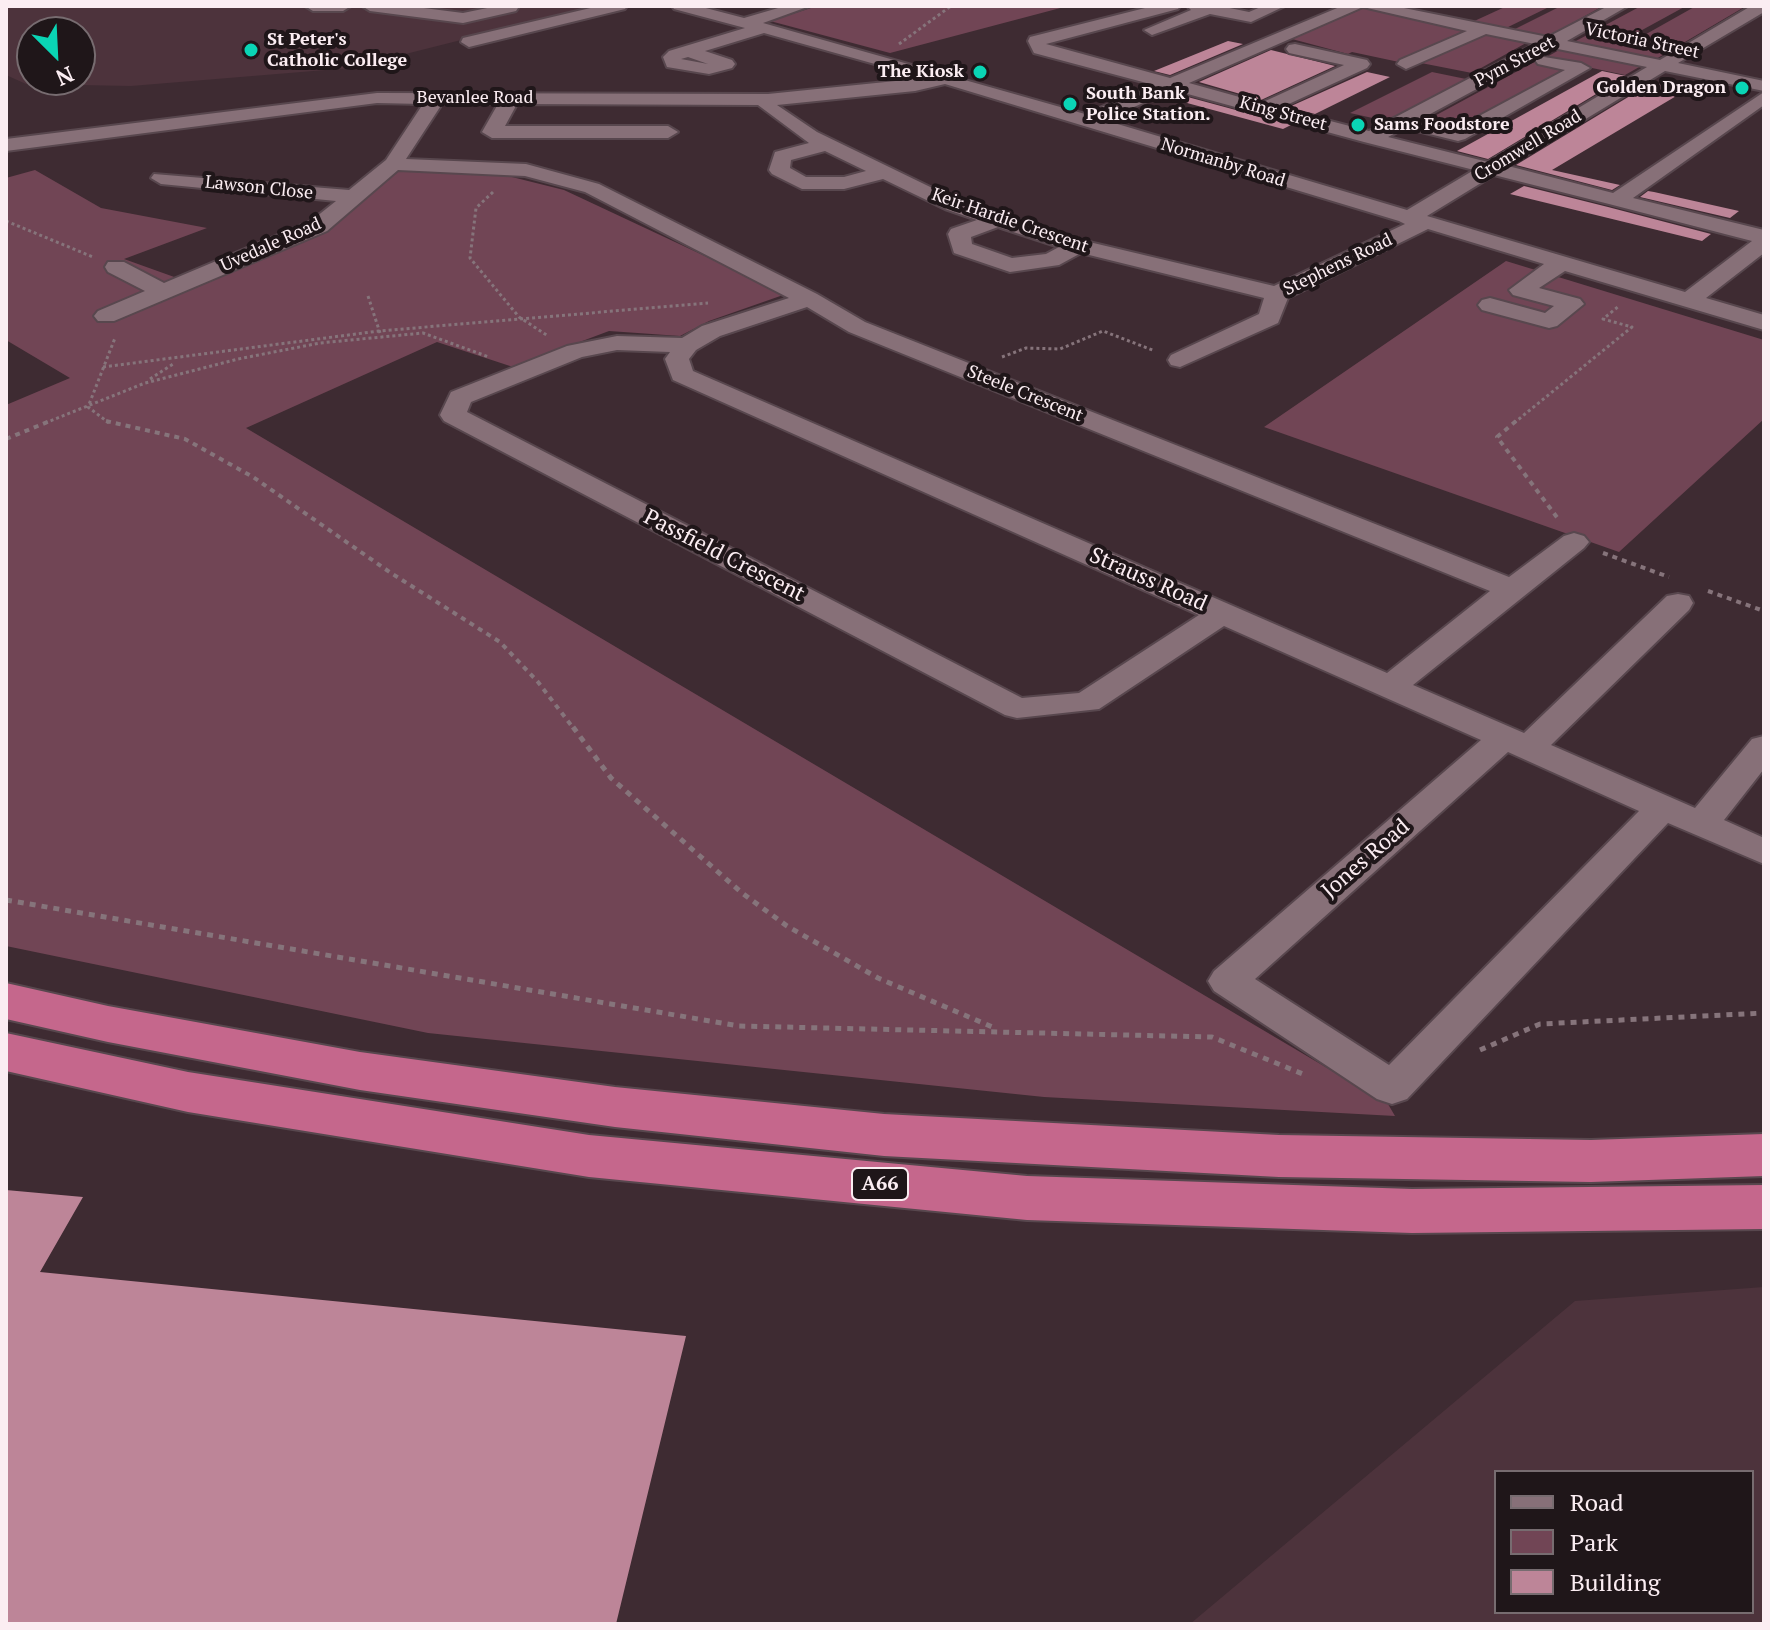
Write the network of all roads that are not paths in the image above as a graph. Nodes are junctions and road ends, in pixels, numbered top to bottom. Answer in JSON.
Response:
{"nodes":[{"id":1,"x":313,"y":6,"type":"edge"},
{"id":2,"x":343,"y":6,"type":"edge"},
{"id":3,"x":370,"y":6,"type":"edge"},
{"id":4,"x":520,"y":6,"type":"edge"},
{"id":5,"x":619,"y":6,"type":"edge"},
{"id":6,"x":680,"y":6,"type":"edge"},
{"id":7,"x":802,"y":6,"type":"edge"},
{"id":8,"x":1172,"y":6,"type":"edge"},
{"id":9,"x":1277,"y":6,"type":"edge"},
{"id":10,"x":1356,"y":6,"type":"edge"},
{"id":11,"x":1370,"y":6,"type":"edge"},
{"id":12,"x":1762,"y":6,"type":"edge"},
{"id":13,"x":1202,"y":7,"type":"edge"},
{"id":14,"x":1611,"y":11,"type":"edge"},
{"id":15,"x":1478,"y":12,"type":"dead end"},
{"id":16,"x":1455,"y":23,"type":"junction"},
{"id":17,"x":540,"y":24,"type":"junction"},
{"id":18,"x":753,"y":26,"type":"junction"},
{"id":19,"x":1484,"y":29,"type":"junction"},
{"id":20,"x":570,"y":33,"type":"dead end"},
{"id":21,"x":1135,"y":36,"type":"dead end"},
{"id":22,"x":469,"y":42,"type":"dead end"},
{"id":23,"x":1551,"y":43,"type":"junction"},
{"id":24,"x":1105,"y":47,"type":"dead end"},
{"id":25,"x":1295,"y":49,"type":"dead end"},
{"id":26,"x":688,"y":51,"type":"dead end"},
{"id":27,"x":1523,"y":56,"type":"junction"},
{"id":28,"x":1076,"y":58,"type":"junction"},
{"id":29,"x":1406,"y":64,"type":"dead end"},
{"id":30,"x":1654,"y":69,"type":"junction"},
{"id":31,"x":1452,"y":72,"type":"dead end"},
{"id":32,"x":945,"y":78,"type":"junction"},
{"id":33,"x":1483,"y":79,"type":"junction"},
{"id":34,"x":1172,"y":84,"type":"junction"},
{"id":35,"x":915,"y":86,"type":"junction"},
{"id":36,"x":1764,"y":86,"type":"edge"},
{"id":37,"x":437,"y":97,"type":"junction"},
{"id":38,"x":511,"y":98,"type":"junction"},
{"id":39,"x":768,"y":100,"type":"junction"},
{"id":40,"x":1759,"y":100,"type":"edge"},
{"id":41,"x":1263,"y":109,"type":"junction"},
{"id":42,"x":1085,"y":121,"type":"junction"},
{"id":43,"x":1402,"y":121,"type":"junction"},
{"id":44,"x":668,"y":132,"type":"dead end"},
{"id":45,"x":1371,"y":138,"type":"junction"},
{"id":46,"x":827,"y":144,"type":"junction"},
{"id":47,"x":6,"y":145,"type":"edge"},
{"id":48,"x":393,"y":164,"type":"junction"},
{"id":49,"x":1489,"y":169,"type":"junction"},
{"id":50,"x":883,"y":173,"type":"junction"},
{"id":51,"x":161,"y":178,"type":"dead end"},
{"id":52,"x":356,"y":197,"type":"junction"},
{"id":53,"x":1276,"y":199,"type":"dead end"},
{"id":54,"x":1616,"y":200,"type":"junction"},
{"id":55,"x":999,"y":219,"type":"junction"},
{"id":56,"x":1409,"y":226,"type":"junction"},
{"id":57,"x":1366,"y":227,"type":"dead end"},
{"id":58,"x":1764,"y":239,"type":"edge"},
{"id":59,"x":1078,"y":246,"type":"junction"},
{"id":60,"x":1458,"y":254,"type":"dead end"},
{"id":61,"x":1560,"y":264,"type":"junction"},
{"id":62,"x":116,"y":267,"type":"road end"},
{"id":63,"x":164,"y":292,"type":"junction"},
{"id":64,"x":1277,"y":294,"type":"junction"},
{"id":65,"x":809,"y":299,"type":"junction"},
{"id":66,"x":1688,"y":301,"type":"junction"},
{"id":67,"x":1490,"y":305,"type":"dead end"},
{"id":68,"x":106,"y":316,"type":"dead end"},
{"id":69,"x":1764,"y":323,"type":"edge"},
{"id":70,"x":687,"y":345,"type":"junction"},
{"id":71,"x":1180,"y":360,"type":"road end"},
{"id":72,"x":1574,"y":542,"type":"road end"},
{"id":73,"x":1512,"y":589,"type":"junction"},
{"id":74,"x":1687,"y":591,"type":"road end"},
{"id":75,"x":1223,"y":613,"type":"junction"},
{"id":76,"x":1390,"y":687,"type":"junction"},
{"id":77,"x":1516,"y":743,"type":"junction"},
{"id":78,"x":1764,"y":746,"type":"edge"},
{"id":79,"x":1662,"y":808,"type":"junction"},
{"id":80,"x":1701,"y":825,"type":"junction"},
{"id":81,"x":1764,"y":852,"type":"edge"},
{"id":82,"x":6,"y":1001,"type":"edge"},
{"id":83,"x":6,"y":1052,"type":"edge"},
{"id":84,"x":1764,"y":1155,"type":"edge"},
{"id":85,"x":1764,"y":1207,"type":"edge"}],
"edges":[{"from":1,"to":2,"type":"street"},
{"from":3,"to":4,"type":"street"},
{"from":5,"to":17,"type":"street"},
{"from":6,"to":18,"type":"street","name":"Normanby Road"},
{"from":7,"to":18,"type":"street"},
{"from":8,"to":28,"type":"street","name":"King Street"},
{"from":9,"to":13,"type":"street"},
{"from":10,"to":34,"type":"street"},
{"from":11,"to":16,"type":"street","name":"Victoria Street"},
{"from":12,"to":30,"type":"street","name":"Cromwell Road"},
{"from":13,"to":21,"type":"street"},
{"from":14,"to":23,"type":"street","name":"Pym Street"},
{"from":15,"to":16,"type":"street"},
{"from":16,"to":19,"type":"street","name":"Victoria Street"},
{"from":17,"to":20,"type":"street"},
{"from":17,"to":22,"type":"street"},
{"from":18,"to":26,"type":"street"},
{"from":18,"to":32,"type":"street","name":"Normanby Road"},
{"from":19,"to":23,"type":"street","name":"Victoria Street"},
{"from":19,"to":29,"type":"street"},
{"from":23,"to":27,"type":"street","name":"Pym Street"},
{"from":23,"to":30,"type":"street","name":"Victoria Street"},
{"from":24,"to":28,"type":"street"},
{"from":25,"to":41,"type":"street"},
{"from":27,"to":33,"type":"street","name":"Pym Street"},
{"from":27,"to":43,"type":"street"},
{"from":28,"to":34,"type":"street","name":"King Street"},
{"from":30,"to":36,"type":"street","name":"Victoria Street"},
{"from":30,"to":49,"type":"street","name":"Cromwell Road"},
{"from":31,"to":33,"type":"street"},
{"from":32,"to":35,"type":"street","name":"Bevanlee Road"},
{"from":32,"to":42,"type":"street","name":"Normanby Road"},
{"from":33,"to":43,"type":"street","name":"Pym Street"},
{"from":34,"to":41,"type":"street","name":"King Street"},
{"from":34,"to":42,"type":"street"},
{"from":35,"to":39,"type":"street","name":"Bevanlee Road"},
{"from":35,"to":53,"type":"street"},
{"from":37,"to":38,"type":"street","name":"Bevanlee Road"},
{"from":37,"to":47,"type":"street","name":"Bevanlee Road"},
{"from":37,"to":48,"type":"street","name":"Uvedale Road"},
{"from":38,"to":39,"type":"street","name":"Bevanlee Road"},
{"from":38,"to":44,"type":"street"},
{"from":39,"to":46,"type":"street","name":"Keir Hardie Crescent"},
{"from":40,"to":54,"type":"street"},
{"from":41,"to":45,"type":"street","name":"King Street"},
{"from":42,"to":56,"type":"street","name":"Normanby Road"},
{"from":43,"to":45,"type":"street"},
{"from":45,"to":49,"type":"street","name":"King Street"},
{"from":46,"to":50,"type":"street","name":"Keir Hardie Crescent"},
{"from":46,"to":50,"type":"street"},
{"from":48,"to":52,"type":"street","name":"Uvedale Road"},
{"from":48,"to":65,"type":"street","name":"Steele Crescent"},
{"from":49,"to":54,"type":"street","name":"King Street"},
{"from":49,"to":56,"type":"street","name":"Cromwell Road"},
{"from":50,"to":55,"type":"street","name":"Keir Hardie Crescent"},
{"from":51,"to":52,"type":"street","name":"Lawson Close"},
{"from":52,"to":63,"type":"street","name":"Uvedale Road"},
{"from":54,"to":58,"type":"street","name":"King Street"},
{"from":55,"to":59,"type":"street","name":"Keir Hardie Crescent"},
{"from":55,"to":59,"type":"street"},
{"from":56,"to":57,"type":"street"},
{"from":56,"to":60,"type":"street"},
{"from":56,"to":61,"type":"street","name":"Normanby Road"},
{"from":56,"to":64,"type":"street","name":"Stephens Road"},
{"from":58,"to":66,"type":"street"},
{"from":59,"to":64,"type":"street","name":"Keir Hardie Crescent"},
{"from":61,"to":66,"type":"street","name":"Normanby Road"},
{"from":61,"to":67,"type":"street"},
{"from":62,"to":63,"type":"street"},
{"from":63,"to":68,"type":"street","name":"Uvedale Road"},
{"from":64,"to":71,"type":"street","name":"Stephens Road"},
{"from":65,"to":70,"type":"street"},
{"from":65,"to":73,"type":"street","name":"Steele Crescent"},
{"from":66,"to":69,"type":"street","name":"Normanby Road"},
{"from":70,"to":75,"type":"street","name":"Strauss Road"},
{"from":70,"to":75,"type":"street","name":"Passfield Crescent"},
{"from":72,"to":73,"type":"street"},
{"from":73,"to":76,"type":"street"},
{"from":74,"to":77,"type":"street","name":"Jones Road"},
{"from":75,"to":76,"type":"street","name":"Strauss Road"},
{"from":76,"to":77,"type":"street","name":"Strauss Road"},
{"from":77,"to":79,"type":"street","name":"Strauss Road"},
{"from":77,"to":79,"type":"street","name":"Jones Road"},
{"from":78,"to":80,"type":"street"},
{"from":79,"to":80,"type":"street","name":"Strauss Road"},
{"from":80,"to":81,"type":"street","name":"Strauss Road"},
{"from":82,"to":84,"type":"highway","number":"A66"},
{"from":83,"to":85,"type":"highway","number":"A66"}]}
